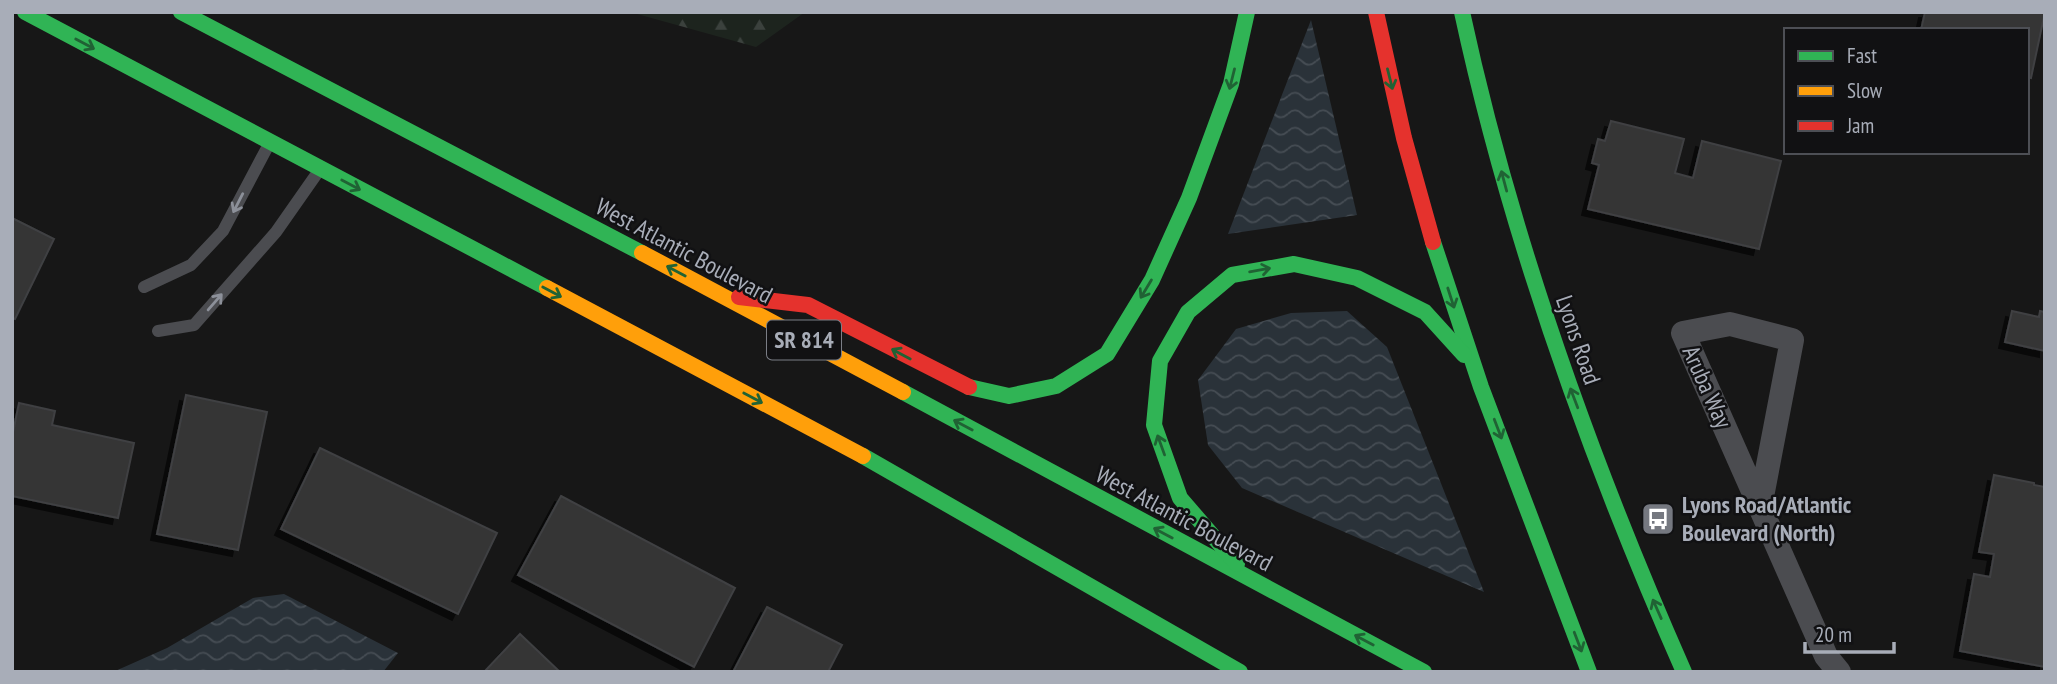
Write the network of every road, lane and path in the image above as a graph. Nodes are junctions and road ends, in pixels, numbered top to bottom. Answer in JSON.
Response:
{"nodes":[{"id":1,"x":25,"y":12,"type":"edge"},
{"id":2,"x":181,"y":12,"type":"edge"},
{"id":3,"x":1247,"y":12,"type":"edge"},
{"id":4,"x":1376,"y":12,"type":"edge"},
{"id":5,"x":1462,"y":12,"type":"edge"},
{"id":6,"x":269,"y":142,"type":"junction"},
{"id":7,"x":320,"y":169,"type":"junction"},
{"id":8,"x":144,"y":287,"type":"dead end"},
{"id":9,"x":720,"y":294,"type":"junction"},
{"id":10,"x":158,"y":331,"type":"dead end"},
{"id":11,"x":1474,"y":366,"type":"junction"},
{"id":12,"x":1760,"y":507,"type":"junction"},
{"id":13,"x":1252,"y":581,"type":"junction"},
{"id":14,"x":1240,"y":672,"type":"edge"},
{"id":15,"x":1424,"y":672,"type":"edge"},
{"id":16,"x":1589,"y":672,"type":"edge"},
{"id":17,"x":1684,"y":672,"type":"edge"},
{"id":18,"x":1839,"y":672,"type":"edge"}],
"edges":[{"from":1,"to":6,"type":"main road","one_way":true},
{"from":9,"to":2,"type":"main road","name":"West Atlantic Boulevard","number":"SR 814","one_way":true},
{"from":3,"to":9,"type":"main road","one_way":true},
{"from":4,"to":11,"type":"main road","one_way":true},
{"from":17,"to":5,"type":"main road","name":"Lyons Road","one_way":true},
{"from":6,"to":7,"type":"main road"},
{"from":6,"to":8,"type":"lane","one_way":true},
{"from":10,"to":7,"type":"lane","one_way":true},
{"from":7,"to":14,"type":"main road","one_way":true},
{"from":13,"to":9,"type":"main road","name":"West Atlantic Boulevard","number":"SR 814","one_way":true},
{"from":13,"to":11,"type":"main road","one_way":true},
{"from":11,"to":16,"type":"main road","one_way":true},
{"from":12,"to":12,"type":"street","name":"Aruba Way"},
{"from":12,"to":18,"type":"street","name":"Aruba Way"},
{"from":15,"to":13,"type":"main road","name":"West Atlantic Boulevard","number":"SR 814","one_way":true}]}
